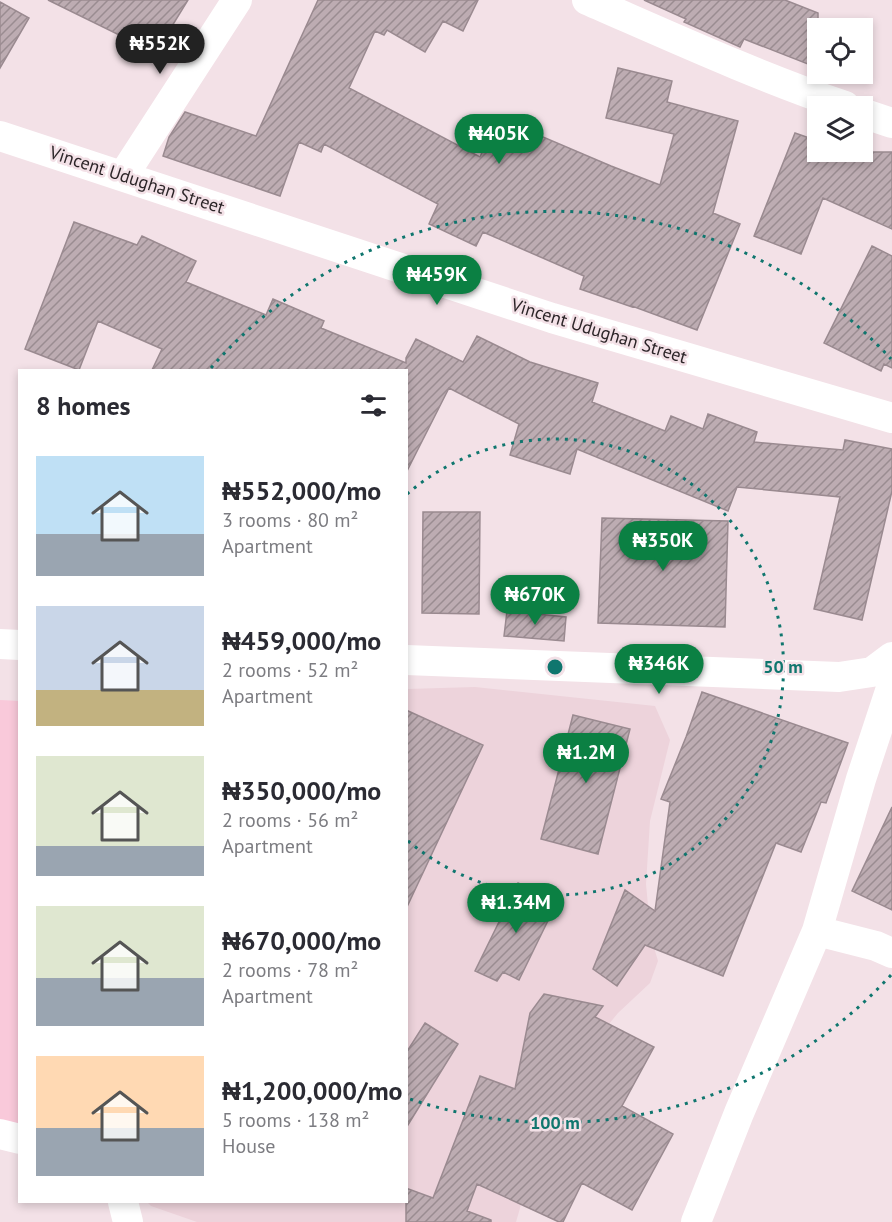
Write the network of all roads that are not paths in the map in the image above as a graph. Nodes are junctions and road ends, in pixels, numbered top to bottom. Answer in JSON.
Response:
{"nodes":[{"id":1,"x":237,"y":0,"type":"edge"},
{"id":2,"x":586,"y":0,"type":"edge"},
{"id":3,"x":816,"y":96,"type":"edge"},
{"id":4,"x":873,"y":116,"type":"edge"},
{"id":5,"x":892,"y":123,"type":"edge"},
{"id":6,"x":0,"y":136,"type":"edge"},
{"id":7,"x":123,"y":176,"type":"junction"},
{"id":8,"x":892,"y":418,"type":"edge"},
{"id":9,"x":0,"y":644,"type":"edge"},
{"id":10,"x":18,"y":645,"type":"edge"},
{"id":11,"x":892,"y":657,"type":"edge"},
{"id":12,"x":408,"y":660,"type":"edge"},
{"id":13,"x":892,"y":685,"type":"edge"},
{"id":14,"x":816,"y":931,"type":"junction"},
{"id":15,"x":892,"y":953,"type":"edge"},
{"id":16,"x":0,"y":1134,"type":"edge"},
{"id":17,"x":18,"y":1138,"type":"edge"},
{"id":18,"x":123,"y":1203,"type":"edge"},
{"id":19,"x":128,"y":1222,"type":"edge"},
{"id":20,"x":696,"y":1222,"type":"edge"}],
"edges":[{"from":1,"to":7,"type":"street"},
{"from":2,"to":3,"type":"street"},
{"from":4,"to":5,"type":"street"},
{"from":6,"to":7,"type":"street","name":"Vincent Udughan Street"},
{"from":7,"to":8,"type":"street","name":"Vincent Udughan Street"},
{"from":9,"to":10,"type":"street"},
{"from":11,"to":12,"type":"street"},
{"from":13,"to":14,"type":"street"},
{"from":14,"to":15,"type":"street"},
{"from":14,"to":20,"type":"street"},
{"from":16,"to":17,"type":"street"},
{"from":18,"to":19,"type":"street"}]}
